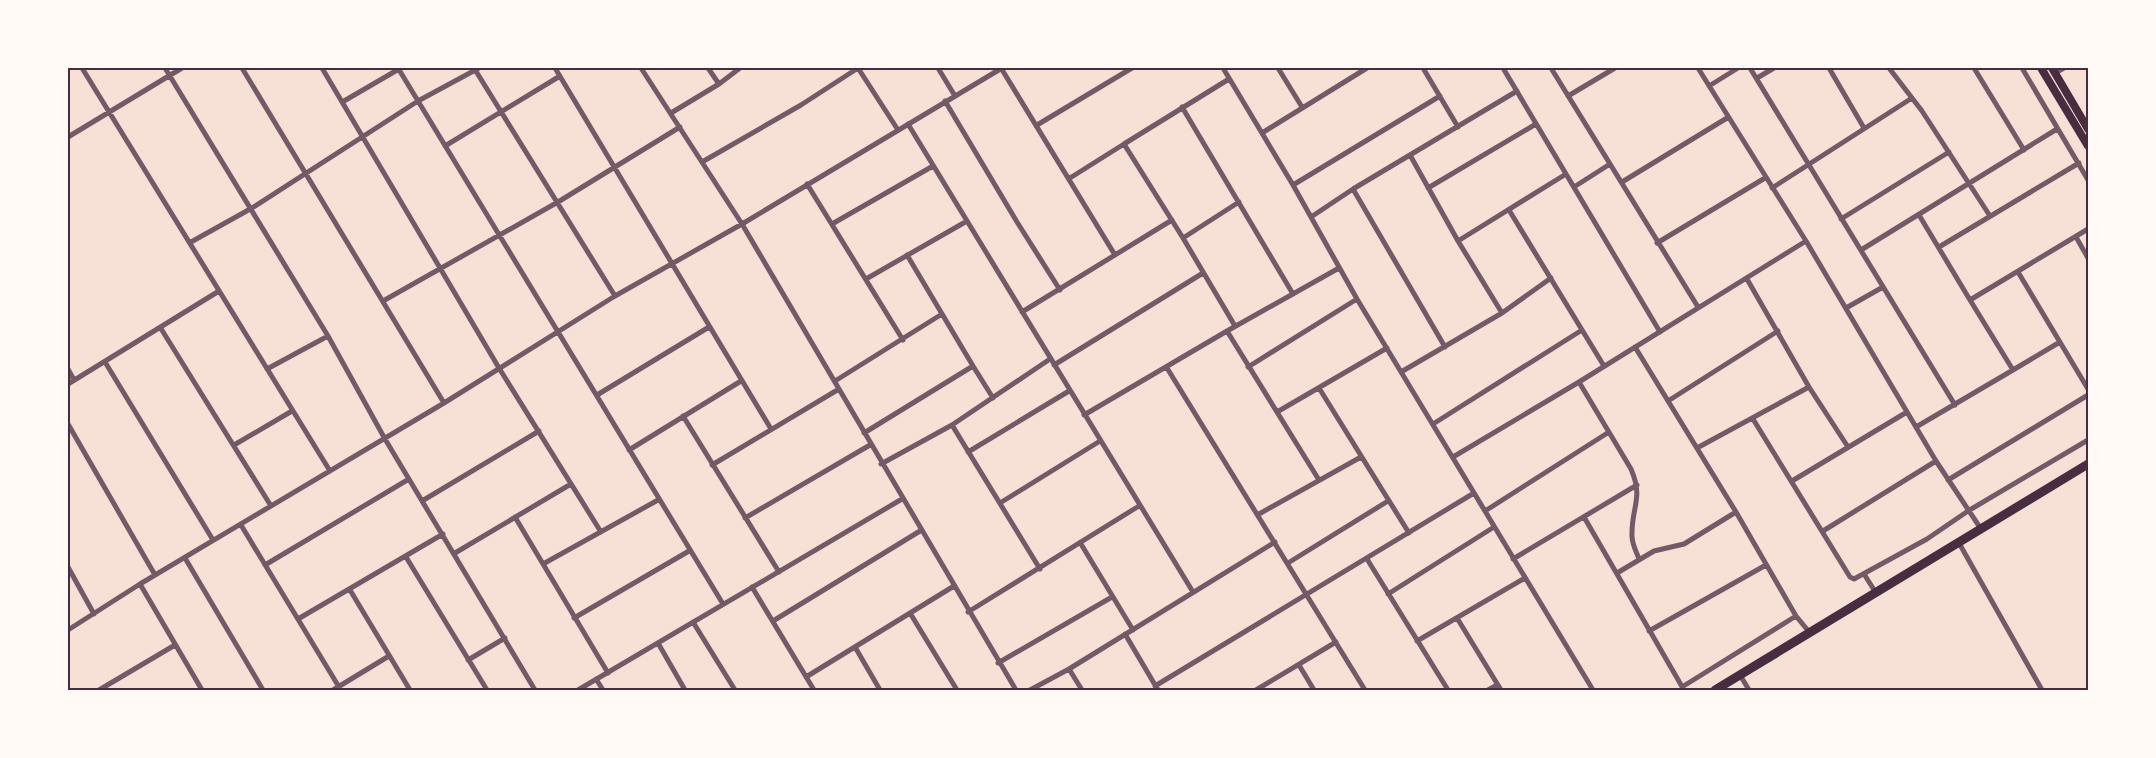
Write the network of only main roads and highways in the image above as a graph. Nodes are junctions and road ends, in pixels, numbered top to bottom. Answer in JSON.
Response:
{"nodes":[{"id":1,"x":2041,"y":68,"type":"edge"},
{"id":2,"x":2053,"y":70,"type":"edge"},
{"id":3,"x":2088,"y":129,"type":"edge"},
{"id":4,"x":2088,"y":146,"type":"edge"},
{"id":5,"x":2088,"y":464,"type":"edge"},
{"id":6,"x":1715,"y":690,"type":"edge"}],
"edges":[{"from":1,"to":4,"type":"main road"},
{"from":2,"to":3,"type":"main road"},
{"from":5,"to":6,"type":"highway"}]}
